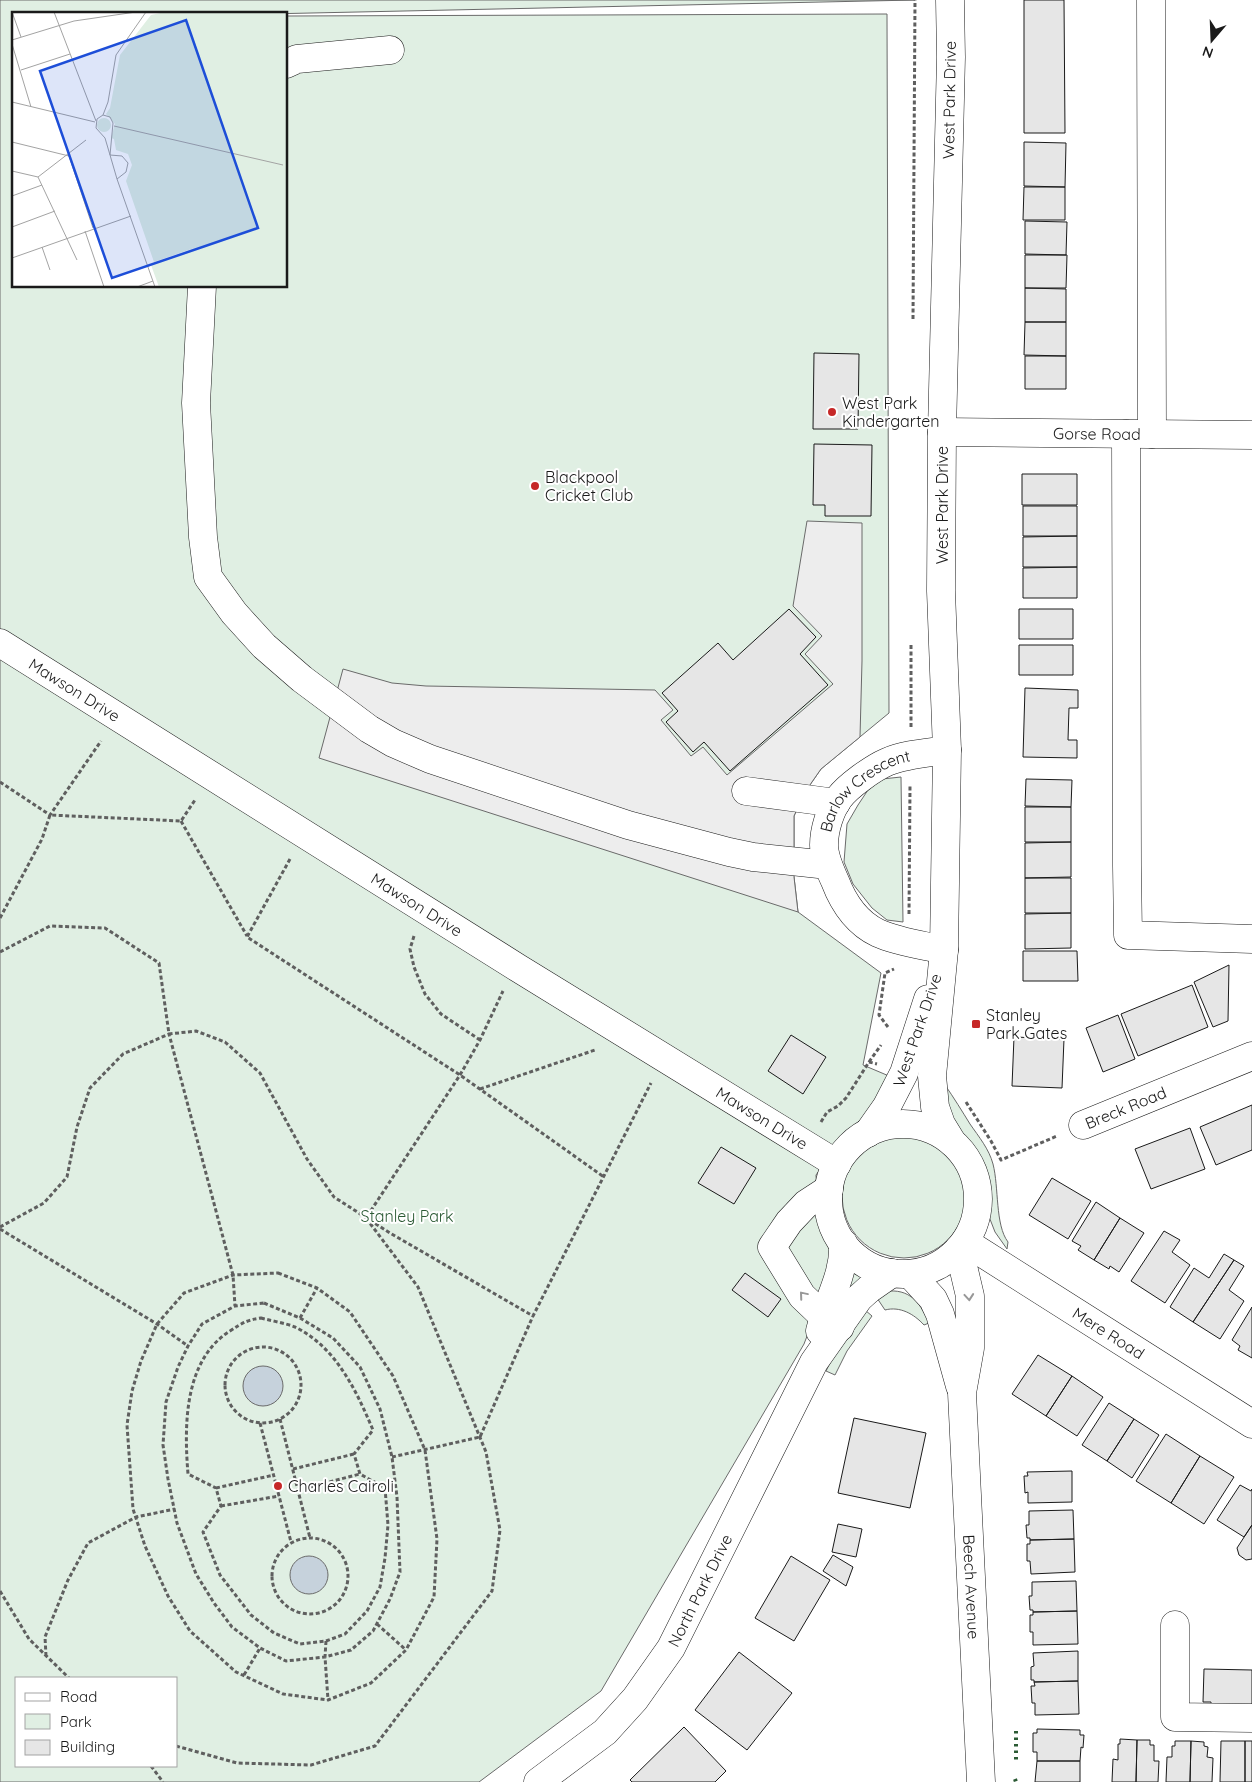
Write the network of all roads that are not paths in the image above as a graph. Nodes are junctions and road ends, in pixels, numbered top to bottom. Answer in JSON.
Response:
{"nodes":[{"id":1,"x":950,"y":0,"type":"edge"},
{"id":2,"x":1151,"y":0,"type":"edge"},
{"id":3,"x":390,"y":50,"type":"dead end"},
{"id":4,"x":288,"y":63,"type":"edge"},
{"id":5,"x":202,"y":288,"type":"edge"},
{"id":6,"x":942,"y":432,"type":"junction"},
{"id":7,"x":1139,"y":434,"type":"junction"},
{"id":8,"x":1252,"y":435,"type":"edge"},
{"id":9,"x":0,"y":643,"type":"edge"},
{"id":10,"x":947,"y":750,"type":"junction"},
{"id":11,"x":746,"y":791,"type":"dead end"},
{"id":12,"x":836,"y":803,"type":"junction"},
{"id":13,"x":828,"y":865,"type":"junction"},
{"id":14,"x":1252,"y":939,"type":"edge"},
{"id":15,"x":944,"y":950,"type":"junction"},
{"id":16,"x":1252,"y":1056,"type":"edge"},
{"id":17,"x":1083,"y":1125,"type":"road end"},
{"id":18,"x":868,"y":1133,"type":"junction"},
{"id":19,"x":952,"y":1142,"type":"junction"},
{"id":20,"x":833,"y":1177,"type":"junction"},
{"id":21,"x":843,"y":1243,"type":"junction"},
{"id":22,"x":962,"y":1246,"type":"junction"},
{"id":23,"x":901,"y":1273,"type":"junction"},
{"id":24,"x":832,"y":1321,"type":"junction"},
{"id":25,"x":962,"y":1393,"type":"junction"},
{"id":26,"x":1252,"y":1424,"type":"edge"},
{"id":27,"x":1176,"y":1625,"type":"dead end"},
{"id":28,"x":1252,"y":1718,"type":"edge"},
{"id":29,"x":538,"y":1782,"type":"edge"},
{"id":30,"x":981,"y":1782,"type":"edge"}],
"edges":[{"from":1,"to":6,"type":"street","name":"West Park Drive"},
{"from":2,"to":7,"type":"street"},
{"from":3,"to":4,"type":"street"},
{"from":5,"to":13,"type":"street"},
{"from":6,"to":7,"type":"street","name":"Gorse Road"},
{"from":6,"to":10,"type":"street","name":"West Park Drive"},
{"from":7,"to":8,"type":"street","name":"Gorse Road"},
{"from":7,"to":14,"type":"street"},
{"from":9,"to":20,"type":"street","name":"Mawson Drive"},
{"from":10,"to":12,"type":"street","name":"Barlow Crescent"},
{"from":10,"to":15,"type":"street","name":"West Park Drive"},
{"from":11,"to":12,"type":"street"},
{"from":12,"to":13,"type":"street","name":"Barlow Crescent"},
{"from":13,"to":15,"type":"street","name":"Barlow Crescent"},
{"from":15,"to":18,"type":"street","name":"West Park Drive"},
{"from":15,"to":19,"type":"street","name":"West Park Drive"},
{"from":16,"to":17,"type":"street","name":"Breck Road"},
{"from":18,"to":19,"type":"street"},
{"from":18,"to":20,"type":"street"},
{"from":19,"to":22,"type":"street"},
{"from":20,"to":21,"type":"street"},
{"from":24,"to":20,"type":"street","one_way":true},
{"from":21,"to":23,"type":"street"},
{"from":21,"to":24,"type":"street","name":"North Park Drive"},
{"from":22,"to":23,"type":"street"},
{"from":22,"to":25,"type":"street","name":"Beech Avenue","one_way":true},
{"from":22,"to":26,"type":"street","name":"Mere Road"},
{"from":23,"to":24,"type":"street","name":"North Park Drive"},
{"from":23,"to":25,"type":"street","name":"Beech Avenue"},
{"from":24,"to":29,"type":"street","name":"North Park Drive"},
{"from":25,"to":30,"type":"street","name":"Beech Avenue"},
{"from":27,"to":28,"type":"street"}]}
